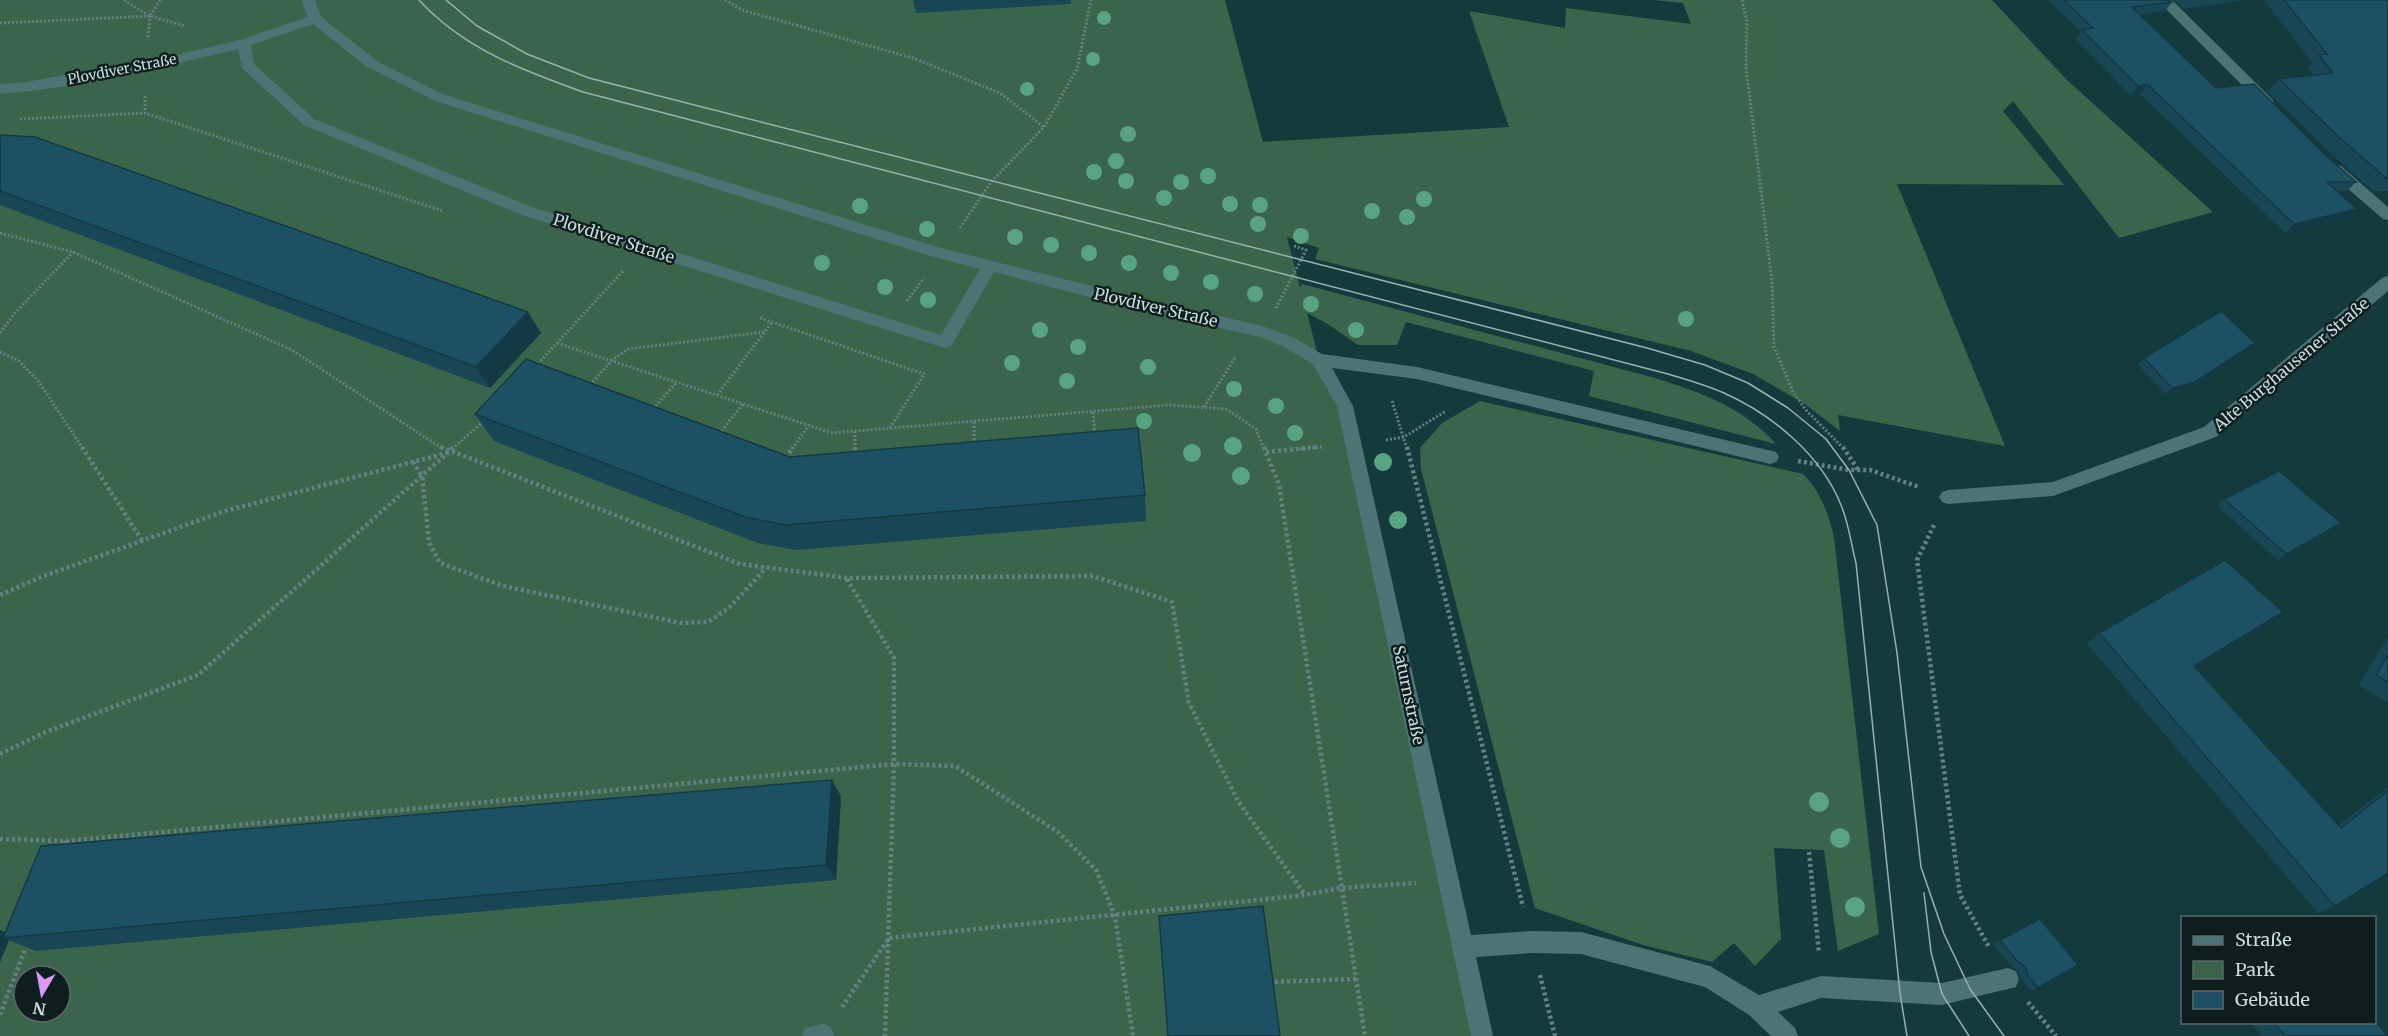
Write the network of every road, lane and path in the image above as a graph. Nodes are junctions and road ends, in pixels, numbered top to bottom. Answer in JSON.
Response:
{"nodes":[{"id":1,"x":124,"y":0,"type":"edge"},
{"id":2,"x":308,"y":0,"type":"edge"},
{"id":3,"x":725,"y":0,"type":"edge"},
{"id":4,"x":1091,"y":0,"type":"edge"},
{"id":5,"x":1742,"y":0,"type":"edge"},
{"id":6,"x":2164,"y":0,"type":"edge"},
{"id":7,"x":315,"y":19,"type":"junction"},
{"id":8,"x":0,"y":23,"type":"edge"},
{"id":9,"x":244,"y":43,"type":"junction"},
{"id":10,"x":0,"y":89,"type":"edge"},
{"id":11,"x":2281,"y":116,"type":"edge"},
{"id":12,"x":11,"y":119,"type":"dead end"},
{"id":13,"x":1044,"y":127,"type":"junction"},
{"id":14,"x":2322,"y":158,"type":"edge"},
{"id":15,"x":446,"y":212,"type":"dead end"},
{"id":16,"x":2388,"y":215,"type":"edge"},
{"id":17,"x":960,"y":227,"type":"dead end"},
{"id":18,"x":0,"y":233,"type":"edge"},
{"id":19,"x":1294,"y":246,"type":"dead end"},
{"id":20,"x":645,"y":248,"type":"junction"},
{"id":21,"x":73,"y":252,"type":"junction"},
{"id":22,"x":940,"y":253,"type":"junction"},
{"id":23,"x":613,"y":267,"type":"dead end"},
{"id":24,"x":989,"y":267,"type":"junction"},
{"id":25,"x":624,"y":271,"type":"junction"},
{"id":26,"x":2388,"y":282,"type":"edge"},
{"id":27,"x":793,"y":295,"type":"junction"},
{"id":28,"x":751,"y":315,"type":"dead end"},
{"id":29,"x":1272,"y":316,"type":"dead end"},
{"id":30,"x":772,"y":322,"type":"junction"},
{"id":31,"x":891,"y":326,"type":"junction"},
{"id":32,"x":765,"y":332,"type":"junction"},
{"id":33,"x":1263,"y":332,"type":"junction"},
{"id":34,"x":0,"y":333,"type":"edge"},
{"id":35,"x":557,"y":343,"type":"junction"},
{"id":36,"x":0,"y":352,"type":"edge"},
{"id":37,"x":612,"y":360,"type":"junction"},
{"id":38,"x":1319,"y":360,"type":"junction"},
{"id":39,"x":1368,"y":366,"type":"junction"},
{"id":40,"x":534,"y":368,"type":"edge"},
{"id":41,"x":677,"y":382,"type":"junction"},
{"id":42,"x":584,"y":392,"type":"edge"},
{"id":43,"x":717,"y":395,"type":"junction"},
{"id":44,"x":743,"y":404,"type":"junction"},
{"id":45,"x":1204,"y":407,"type":"junction"},
{"id":46,"x":1093,"y":412,"type":"junction"},
{"id":47,"x":648,"y":415,"type":"edge"},
{"id":48,"x":487,"y":418,"type":"edge"},
{"id":49,"x":974,"y":422,"type":"junction"},
{"id":50,"x":809,"y":425,"type":"junction"},
{"id":51,"x":890,"y":428,"type":"junction"},
{"id":52,"x":855,"y":431,"type":"junction"},
{"id":53,"x":1095,"y":435,"type":"edge"},
{"id":54,"x":715,"y":439,"type":"edge"},
{"id":55,"x":974,"y":445,"type":"edge"},
{"id":56,"x":448,"y":452,"type":"junction"},
{"id":57,"x":855,"y":455,"type":"edge"},
{"id":58,"x":1770,"y":457,"type":"joint"},
{"id":59,"x":413,"y":462,"type":"junction"},
{"id":60,"x":782,"y":463,"type":"edge"},
{"id":61,"x":1859,"y":470,"type":"junction"},
{"id":62,"x":422,"y":476,"type":"junction"},
{"id":63,"x":1948,"y":497,"type":"junction"},
{"id":64,"x":143,"y":542,"type":"junction"},
{"id":65,"x":767,"y":568,"type":"junction"},
{"id":66,"x":846,"y":578,"type":"junction"},
{"id":67,"x":0,"y":595,"type":"edge"},
{"id":68,"x":0,"y":754,"type":"edge"},
{"id":69,"x":894,"y":764,"type":"junction"},
{"id":70,"x":0,"y":839,"type":"edge"},
{"id":71,"x":66,"y":841,"type":"junction"},
{"id":72,"x":62,"y":852,"type":"edge"},
{"id":73,"x":1809,"y":852,"type":"dead end"},
{"id":74,"x":1448,"y":879,"type":"junction"},
{"id":75,"x":1340,"y":888,"type":"junction"},
{"id":76,"x":1305,"y":895,"type":"junction"},
{"id":77,"x":1115,"y":916,"type":"junction"},
{"id":78,"x":889,"y":938,"type":"junction"},
{"id":79,"x":1532,"y":942,"type":"junction"},
{"id":80,"x":1463,"y":947,"type":"junction"},
{"id":81,"x":25,"y":949,"type":"edge"},
{"id":82,"x":1356,"y":979,"type":"junction"},
{"id":83,"x":2008,"y":979,"type":"junction"},
{"id":84,"x":1268,"y":982,"type":"edge"},
{"id":85,"x":1821,"y":987,"type":"junction"},
{"id":86,"x":1757,"y":1007,"type":"junction"},
{"id":87,"x":0,"y":1015,"type":"edge"},
{"id":88,"x":818,"y":1036,"type":"edge"},
{"id":89,"x":885,"y":1036,"type":"edge"},
{"id":90,"x":1133,"y":1036,"type":"edge"},
{"id":91,"x":1365,"y":1036,"type":"edge"},
{"id":92,"x":1482,"y":1036,"type":"edge"},
{"id":93,"x":1555,"y":1036,"type":"edge"},
{"id":94,"x":1787,"y":1036,"type":"edge"},
{"id":95,"x":2056,"y":1036,"type":"edge"}],
"edges":[{"from":1,"to":8,"type":"path"},
{"from":2,"to":7,"type":"street"},
{"from":3,"to":13,"type":"path"},
{"from":4,"to":13,"type":"path"},
{"from":5,"to":61,"type":"path"},
{"from":6,"to":11,"type":"street"},
{"from":7,"to":9,"type":"street","name":"Plovdiver Straße"},
{"from":7,"to":22,"type":"street","name":"Plovdiver Straße"},
{"from":9,"to":10,"type":"street","name":"Plovdiver Straße"},
{"from":9,"to":20,"type":"street","name":"Plovdiver Straße"},
{"from":12,"to":15,"type":"path"},
{"from":13,"to":17,"type":"path"},
{"from":14,"to":16,"type":"street"},
{"from":18,"to":21,"type":"path"},
{"from":19,"to":29,"type":"path"},
{"from":20,"to":25,"type":"path"},
{"from":20,"to":27,"type":"street","name":"Plovdiver Straße"},
{"from":21,"to":34,"type":"path"},
{"from":21,"to":56,"type":"path"},
{"from":22,"to":24,"type":"street","name":"Plovdiver Straße"},
{"from":22,"to":31,"type":"path"},
{"from":23,"to":25,"type":"path"},
{"from":24,"to":31,"type":"street","name":"Plovdiver Straße"},
{"from":24,"to":33,"type":"street","name":"Plovdiver Straße"},
{"from":25,"to":35,"type":"path"},
{"from":26,"to":63,"type":"street","name":"Alte Burghausener Straße"},
{"from":27,"to":30,"type":"path"},
{"from":27,"to":31,"type":"street","name":"Plovdiver Straße"},
{"from":28,"to":30,"type":"path"},
{"from":30,"to":32,"type":"path"},
{"from":30,"to":51,"type":"path"},
{"from":32,"to":37,"type":"path"},
{"from":32,"to":43,"type":"path"},
{"from":33,"to":38,"type":"street","name":"Plovdiver Straße"},
{"from":33,"to":45,"type":"path"},
{"from":35,"to":37,"type":"path"},
{"from":35,"to":40,"type":"path"},
{"from":36,"to":64,"type":"path"},
{"from":37,"to":41,"type":"path"},
{"from":37,"to":42,"type":"path"},
{"from":38,"to":39,"type":"street"},
{"from":38,"to":74,"type":"street","name":"Saturnstraße"},
{"from":39,"to":58,"type":"street"},
{"from":39,"to":79,"type":"path"},
{"from":41,"to":43,"type":"path"},
{"from":41,"to":47,"type":"path"},
{"from":43,"to":44,"type":"path"},
{"from":44,"to":50,"type":"path"},
{"from":44,"to":54,"type":"path"},
{"from":45,"to":46,"type":"path"},
{"from":45,"to":75,"type":"path"},
{"from":46,"to":49,"type":"path"},
{"from":46,"to":53,"type":"path"},
{"from":48,"to":56,"type":"path"},
{"from":49,"to":51,"type":"path"},
{"from":49,"to":55,"type":"path"},
{"from":50,"to":52,"type":"path"},
{"from":50,"to":60,"type":"path"},
{"from":51,"to":52,"type":"path"},
{"from":52,"to":57,"type":"path"},
{"from":56,"to":59,"type":"path"},
{"from":56,"to":62,"type":"path"},
{"from":56,"to":65,"type":"path"},
{"from":58,"to":61,"type":"path"},
{"from":59,"to":62,"type":"path"},
{"from":59,"to":64,"type":"path"},
{"from":61,"to":63,"type":"path"},
{"from":62,"to":65,"type":"path"},
{"from":62,"to":68,"type":"path"},
{"from":63,"to":83,"type":"path"},
{"from":64,"to":67,"type":"path"},
{"from":65,"to":66,"type":"path"},
{"from":66,"to":69,"type":"path"},
{"from":66,"to":76,"type":"path"},
{"from":69,"to":71,"type":"path"},
{"from":69,"to":77,"type":"path"},
{"from":69,"to":78,"type":"path"},
{"from":70,"to":71,"type":"path"},
{"from":71,"to":72,"type":"path"},
{"from":73,"to":85,"type":"path"},
{"from":74,"to":75,"type":"path"},
{"from":74,"to":80,"type":"street","name":"Saturnstraße"},
{"from":75,"to":76,"type":"path"},
{"from":75,"to":82,"type":"path"},
{"from":76,"to":77,"type":"path"},
{"from":77,"to":78,"type":"path"},
{"from":77,"to":90,"type":"path"},
{"from":78,"to":88,"type":"path"},
{"from":78,"to":89,"type":"path"},
{"from":79,"to":80,"type":"street"},
{"from":79,"to":86,"type":"street"},
{"from":79,"to":93,"type":"path"},
{"from":80,"to":92,"type":"street","name":"Saturnstraße"},
{"from":81,"to":87,"type":"path"},
{"from":82,"to":84,"type":"path"},
{"from":82,"to":91,"type":"path"},
{"from":83,"to":85,"type":"street"},
{"from":83,"to":95,"type":"path"},
{"from":85,"to":86,"type":"street"},
{"from":86,"to":94,"type":"street"}]}
